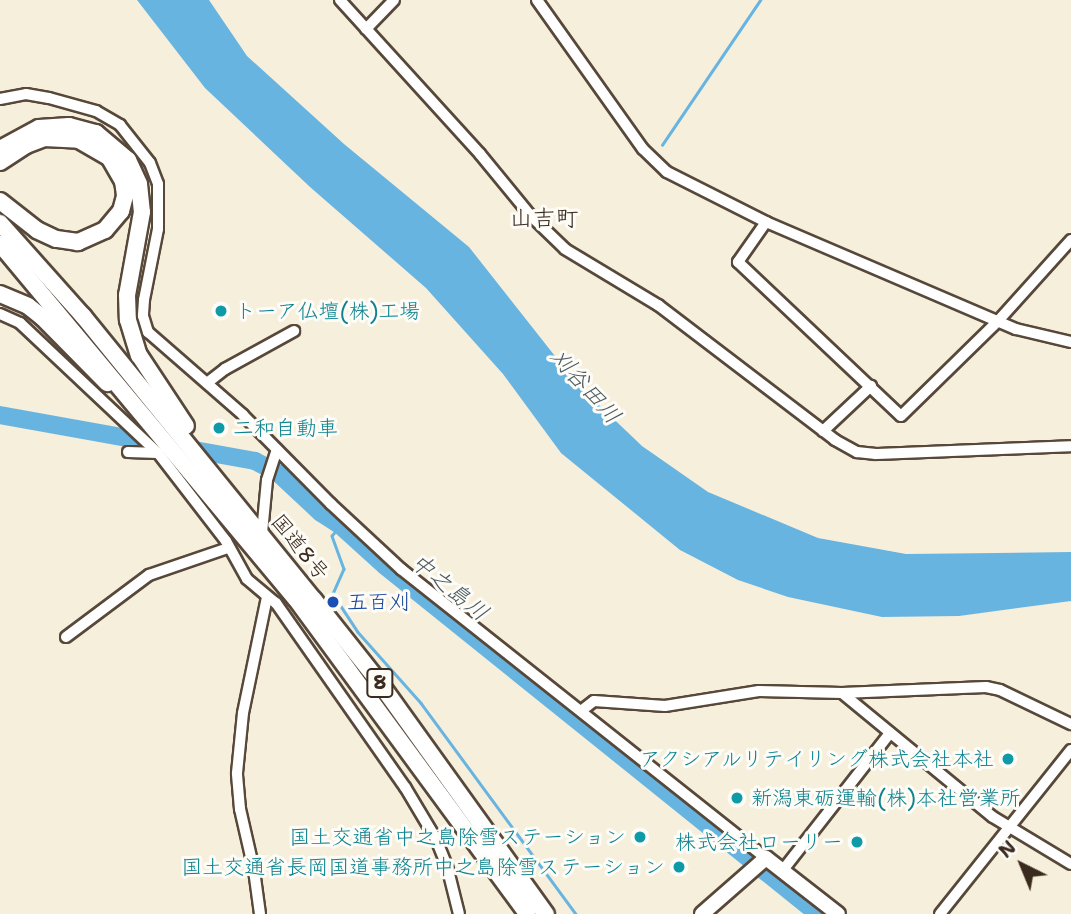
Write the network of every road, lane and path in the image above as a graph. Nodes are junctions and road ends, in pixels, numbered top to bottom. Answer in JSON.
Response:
{"nodes":[{"id":1,"x":340,"y":0,"type":"edge"},
{"id":2,"x":394,"y":0,"type":"edge"},
{"id":3,"x":537,"y":0,"type":"edge"},
{"id":4,"x":366,"y":29,"type":"junction"},
{"id":5,"x":0,"y":99,"type":"edge"},
{"id":6,"x":0,"y":149,"type":"edge"},
{"id":7,"x":0,"y":162,"type":"edge"},
{"id":8,"x":0,"y":201,"type":"edge"},
{"id":9,"x":766,"y":222,"type":"junction"},
{"id":10,"x":0,"y":223,"type":"edge"},
{"id":11,"x":1071,"y":240,"type":"edge"},
{"id":12,"x":0,"y":244,"type":"edge"},
{"id":13,"x":0,"y":294,"type":"edge"},
{"id":14,"x":0,"y":314,"type":"edge"},
{"id":15,"x":998,"y":321,"type":"junction"},
{"id":16,"x":294,"y":331,"type":"dead end"},
{"id":17,"x":1071,"y":342,"type":"edge"},
{"id":18,"x":207,"y":383,"type":"junction"},
{"id":19,"x":871,"y":386,"type":"junction"},
{"id":20,"x":823,"y":431,"type":"junction"},
{"id":21,"x":184,"y":432,"type":"junction"},
{"id":22,"x":159,"y":433,"type":"junction"},
{"id":23,"x":1071,"y":446,"type":"edge"},
{"id":24,"x":277,"y":450,"type":"junction"},
{"id":25,"x":128,"y":452,"type":"dead end"},
{"id":26,"x":158,"y":453,"type":"junction"},
{"id":27,"x":257,"y":527,"type":"junction"},
{"id":28,"x":228,"y":548,"type":"junction"},
{"id":29,"x":267,"y":597,"type":"junction"},
{"id":30,"x":65,"y":637,"type":"dead end"},
{"id":31,"x":842,"y":693,"type":"junction"},
{"id":32,"x":369,"y":696,"type":"junction"},
{"id":33,"x":352,"y":709,"type":"junction"},
{"id":34,"x":581,"y":711,"type":"junction"},
{"id":35,"x":1071,"y":724,"type":"edge"},
{"id":36,"x":890,"y":733,"type":"junction"},
{"id":37,"x":1071,"y":750,"type":"edge"},
{"id":38,"x":1009,"y":826,"type":"junction"},
{"id":39,"x":766,"y":858,"type":"junction"},
{"id":40,"x":1071,"y":864,"type":"edge"},
{"id":41,"x":783,"y":870,"type":"junction"},
{"id":42,"x":260,"y":914,"type":"edge"},
{"id":43,"x":459,"y":914,"type":"edge"},
{"id":44,"x":527,"y":914,"type":"edge"},
{"id":45,"x":547,"y":914,"type":"edge"},
{"id":46,"x":702,"y":914,"type":"edge"},
{"id":47,"x":838,"y":914,"type":"edge"},
{"id":48,"x":940,"y":914,"type":"edge"}],
"edges":[{"from":1,"to":4,"type":"street"},
{"from":2,"to":4,"type":"street"},
{"from":3,"to":9,"type":"street"},
{"from":4,"to":20,"type":"street"},
{"from":5,"to":18,"type":"street"},
{"from":6,"to":21,"type":"highway"},
{"from":7,"to":8,"type":"highway"},
{"from":9,"to":15,"type":"street"},
{"from":9,"to":19,"type":"street"},
{"from":10,"to":21,"type":"highway","name":"国道8号","number":"8"},
{"from":11,"to":15,"type":"street"},
{"from":12,"to":22,"type":"highway","name":"国道8号","number":"8"},
{"from":13,"to":22,"type":"highway"},
{"from":14,"to":26,"type":"street"},
{"from":15,"to":17,"type":"street"},
{"from":15,"to":19,"type":"street"},
{"from":16,"to":18,"type":"street"},
{"from":18,"to":24,"type":"street"},
{"from":19,"to":20,"type":"street"},
{"from":20,"to":23,"type":"street"},
{"from":21,"to":27,"type":"highway","name":"国道8号","number":"8"},
{"from":22,"to":32,"type":"highway","name":"国道8号","number":"8"},
{"from":24,"to":27,"type":"street"},
{"from":24,"to":34,"type":"street"},
{"from":25,"to":26,"type":"street"},
{"from":26,"to":28,"type":"street"},
{"from":27,"to":45,"type":"highway","name":"国道8号","number":"8"},
{"from":28,"to":29,"type":"street"},
{"from":28,"to":30,"type":"street"},
{"from":29,"to":33,"type":"street"},
{"from":29,"to":42,"type":"street"},
{"from":31,"to":34,"type":"street"},
{"from":31,"to":35,"type":"street"},
{"from":31,"to":36,"type":"street"},
{"from":32,"to":33,"type":"street"},
{"from":32,"to":44,"type":"highway","name":"国道8号","number":"8"},
{"from":33,"to":43,"type":"street"},
{"from":34,"to":39,"type":"street"},
{"from":36,"to":38,"type":"street"},
{"from":36,"to":41,"type":"street"},
{"from":37,"to":38,"type":"street"},
{"from":38,"to":40,"type":"street"},
{"from":38,"to":48,"type":"street"},
{"from":39,"to":41,"type":"main road"},
{"from":39,"to":46,"type":"main road"},
{"from":41,"to":47,"type":"main road"}]}
